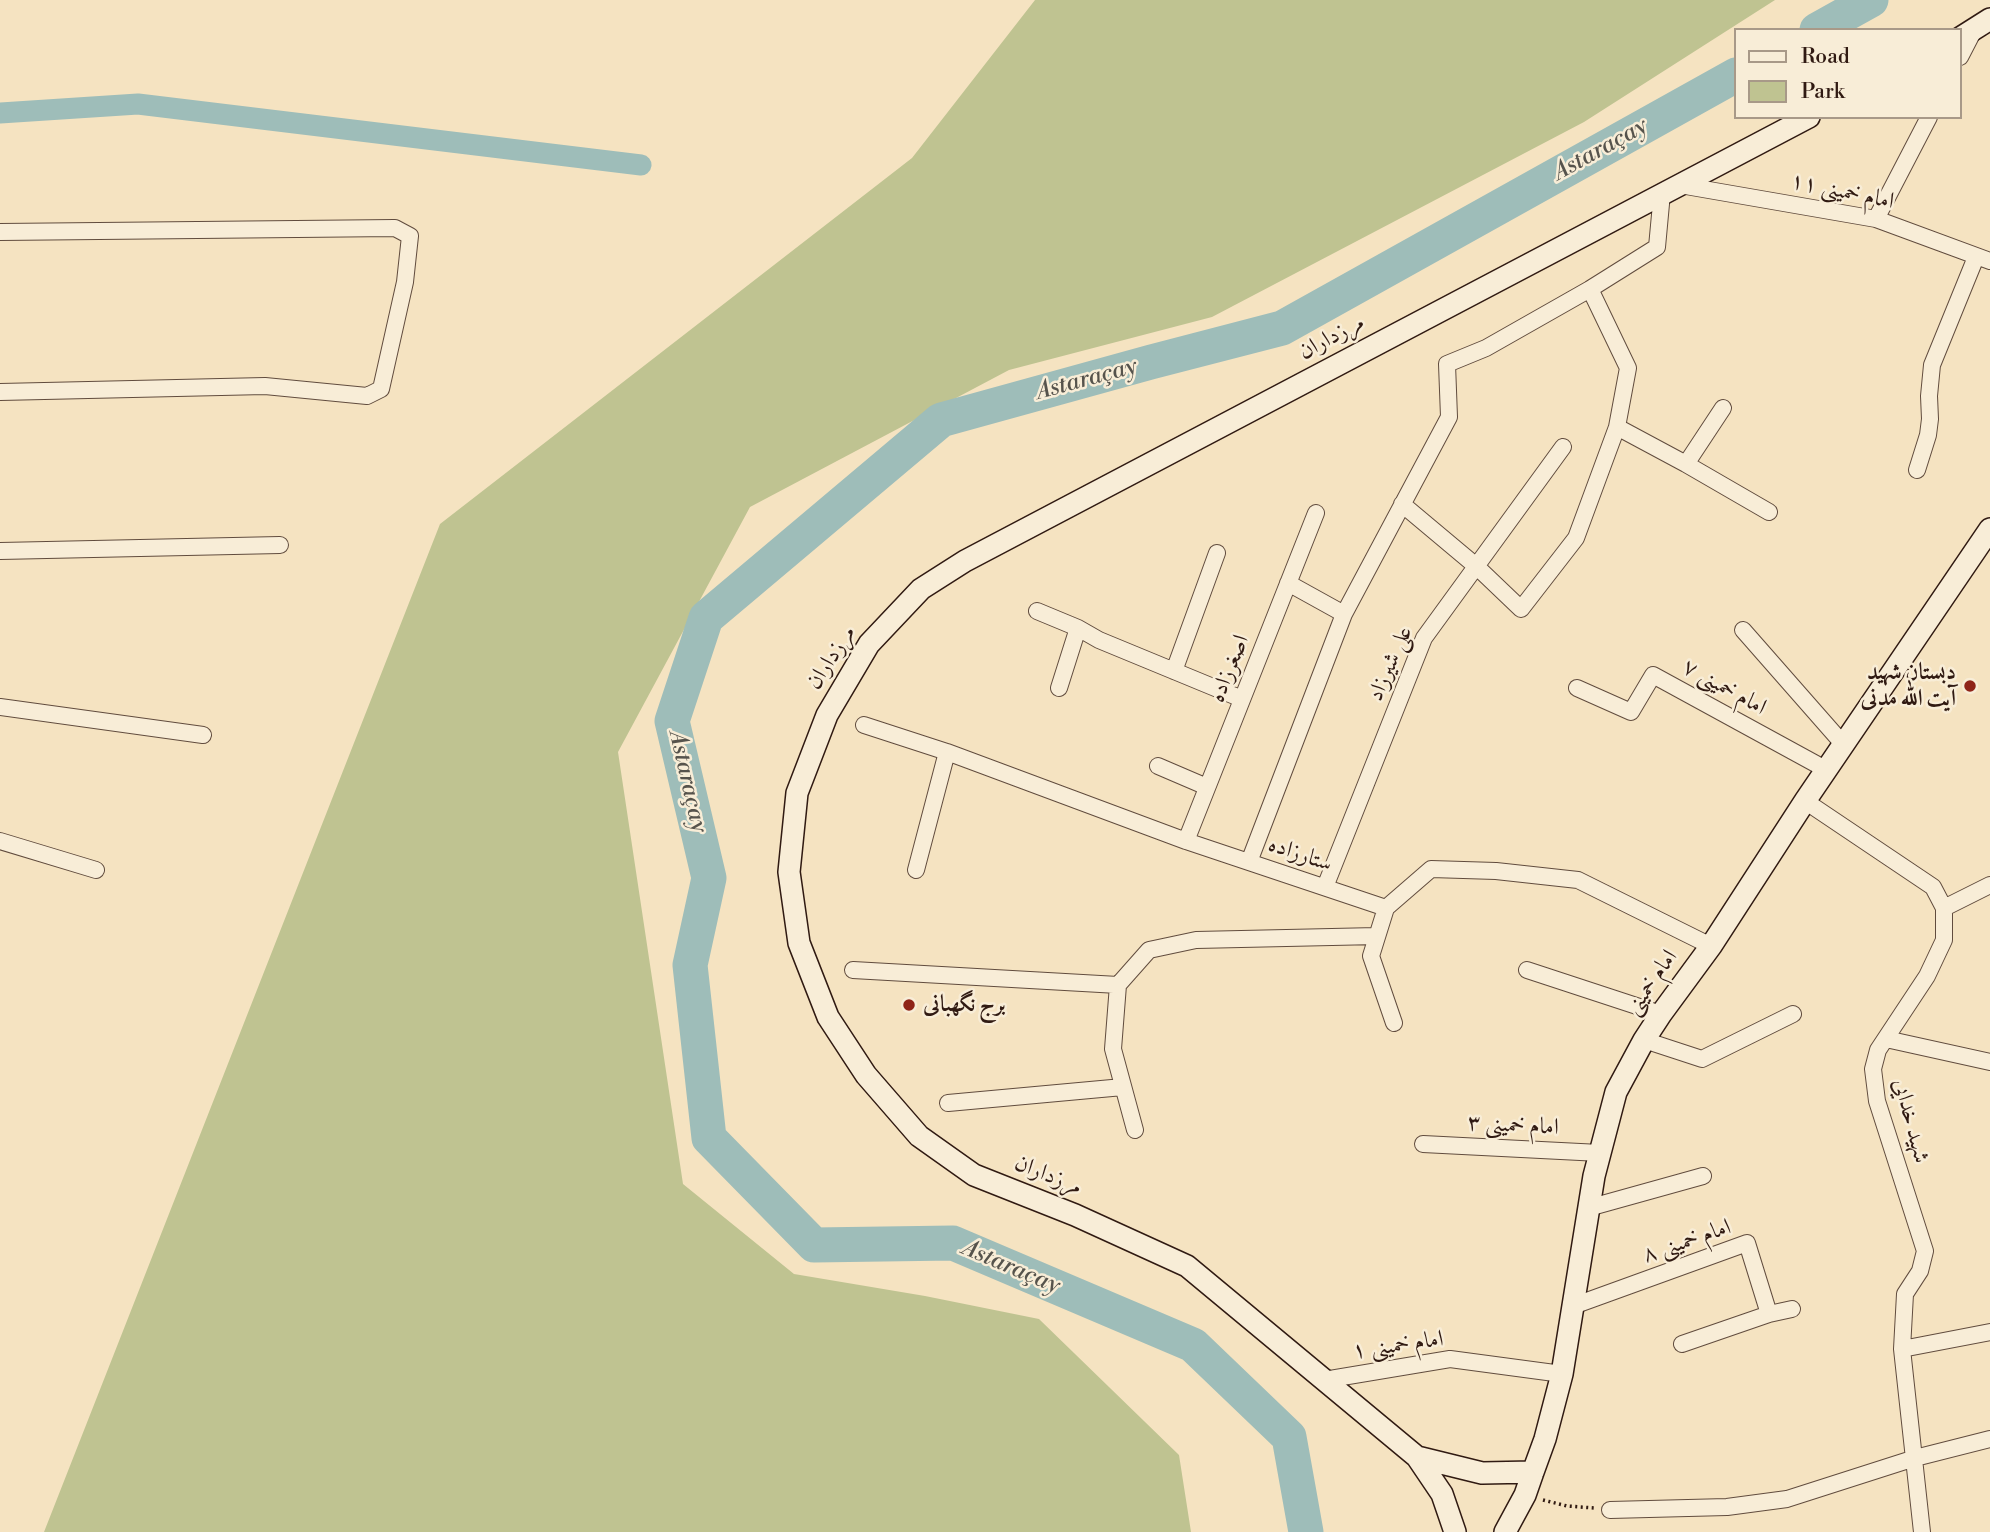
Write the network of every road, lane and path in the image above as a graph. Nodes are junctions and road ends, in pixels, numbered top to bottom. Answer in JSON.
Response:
{"nodes":[{"id":1,"x":1975,"y":29,"type":"edge"},
{"id":2,"x":1962,"y":54,"type":"edge"},
{"id":3,"x":1805,"y":119,"type":"edge"},
{"id":4,"x":1928,"y":119,"type":"edge"},
{"id":5,"x":1671,"y":189,"type":"junction"},
{"id":6,"x":1876,"y":219,"type":"junction"},
{"id":7,"x":0,"y":232,"type":"edge"},
{"id":8,"x":1983,"y":259,"type":"edge"},
{"id":9,"x":1590,"y":289,"type":"junction"},
{"id":10,"x":0,"y":392,"type":"edge"},
{"id":11,"x":1723,"y":408,"type":"dead end"},
{"id":12,"x":1617,"y":427,"type":"junction"},
{"id":13,"x":1563,"y":447,"type":"dead end"},
{"id":14,"x":1686,"y":464,"type":"junction"},
{"id":15,"x":1917,"y":470,"type":"dead end"},
{"id":16,"x":1402,"y":504,"type":"junction"},
{"id":17,"x":1769,"y":512,"type":"dead end"},
{"id":18,"x":1316,"y":513,"type":"dead end"},
{"id":19,"x":1990,"y":529,"type":"edge"},
{"id":20,"x":280,"y":545,"type":"dead end"},
{"id":21,"x":0,"y":551,"type":"edge"},
{"id":22,"x":1217,"y":553,"type":"dead end"},
{"id":23,"x":1476,"y":566,"type":"junction"},
{"id":24,"x":1288,"y":583,"type":"junction"},
{"id":25,"x":1037,"y":611,"type":"dead end"},
{"id":26,"x":1344,"y":614,"type":"junction"},
{"id":27,"x":1078,"y":628,"type":"junction"},
{"id":28,"x":1743,"y":630,"type":"dead end"},
{"id":29,"x":1174,"y":671,"type":"junction"},
{"id":30,"x":1059,"y":688,"type":"dead end"},
{"id":31,"x":1577,"y":688,"type":"dead end"},
{"id":32,"x":1242,"y":699,"type":"junction"},
{"id":33,"x":0,"y":707,"type":"edge"},
{"id":34,"x":864,"y":725,"type":"dead end"},
{"id":35,"x":203,"y":735,"type":"dead end"},
{"id":36,"x":1844,"y":745,"type":"junction"},
{"id":37,"x":947,"y":752,"type":"junction"},
{"id":38,"x":1158,"y":766,"type":"dead end"},
{"id":39,"x":1827,"y":769,"type":"junction"},
{"id":40,"x":1207,"y":787,"type":"junction"},
{"id":41,"x":1805,"y":801,"type":"junction"},
{"id":42,"x":0,"y":841,"type":"edge"},
{"id":43,"x":1186,"y":841,"type":"junction"},
{"id":44,"x":1250,"y":862,"type":"junction"},
{"id":45,"x":96,"y":870,"type":"dead end"},
{"id":46,"x":916,"y":870,"type":"dead end"},
{"id":47,"x":1990,"y":885,"type":"edge"},
{"id":48,"x":1325,"y":887,"type":"junction"},
{"id":49,"x":1386,"y":908,"type":"junction"},
{"id":50,"x":1944,"y":908,"type":"junction"},
{"id":51,"x":1377,"y":936,"type":"junction"},
{"id":52,"x":1711,"y":946,"type":"junction"},
{"id":53,"x":853,"y":970,"type":"dead end"},
{"id":54,"x":1527,"y":970,"type":"dead end"},
{"id":55,"x":1118,"y":985,"type":"junction"},
{"id":56,"x":1661,"y":1014,"type":"junction"},
{"id":57,"x":1793,"y":1014,"type":"dead end"},
{"id":58,"x":1394,"y":1023,"type":"dead end"},
{"id":59,"x":1886,"y":1039,"type":"junction"},
{"id":60,"x":1644,"y":1040,"type":"junction"},
{"id":61,"x":1990,"y":1062,"type":"edge"},
{"id":62,"x":1123,"y":1087,"type":"junction"},
{"id":63,"x":948,"y":1103,"type":"dead end"},
{"id":64,"x":1135,"y":1130,"type":"dead end"},
{"id":65,"x":1423,"y":1144,"type":"dead end"},
{"id":66,"x":1600,"y":1153,"type":"junction"},
{"id":67,"x":1703,"y":1176,"type":"dead end"},
{"id":68,"x":1588,"y":1208,"type":"junction"},
{"id":69,"x":1573,"y":1306,"type":"junction"},
{"id":70,"x":1792,"y":1309,"type":"dead end"},
{"id":71,"x":1769,"y":1314,"type":"junction"},
{"id":72,"x":1990,"y":1332,"type":"edge"},
{"id":73,"x":1682,"y":1344,"type":"dead end"},
{"id":74,"x":1902,"y":1349,"type":"junction"},
{"id":75,"x":1562,"y":1374,"type":"junction"},
{"id":76,"x":1324,"y":1380,"type":"junction"},
{"id":77,"x":1990,"y":1439,"type":"edge"},
{"id":78,"x":1418,"y":1457,"type":"junction"},
{"id":79,"x":1915,"y":1458,"type":"junction"},
{"id":80,"x":1533,"y":1472,"type":"junction"},
{"id":81,"x":1525,"y":1495,"type":"junction"},
{"id":82,"x":1610,"y":1510,"type":"joint"},
{"id":83,"x":1455,"y":1532,"type":"edge"},
{"id":84,"x":1505,"y":1532,"type":"edge"},
{"id":85,"x":1922,"y":1532,"type":"edge"}],
"edges":[{"from":1,"to":2,"type":"street"},
{"from":3,"to":5,"type":"street","name":"مرزداران"},
{"from":4,"to":6,"type":"street"},
{"from":5,"to":6,"type":"street","name":"امام خمینی ۱۱"},
{"from":5,"to":9,"type":"street"},
{"from":5,"to":76,"type":"street","name":"مرزداران"},
{"from":6,"to":8,"type":"street","name":"امام خمینی ۱۱"},
{"from":7,"to":10,"type":"street"},
{"from":8,"to":15,"type":"street"},
{"from":9,"to":12,"type":"street"},
{"from":9,"to":16,"type":"street"},
{"from":11,"to":14,"type":"street"},
{"from":12,"to":14,"type":"street"},
{"from":12,"to":23,"type":"street"},
{"from":13,"to":23,"type":"street","name":"علی شیرزاد"},
{"from":14,"to":17,"type":"street"},
{"from":16,"to":23,"type":"street"},
{"from":16,"to":26,"type":"street"},
{"from":18,"to":24,"type":"street","name":"اصغرزاده"},
{"from":19,"to":36,"type":"street","name":"امام خمینی"},
{"from":20,"to":21,"type":"street"},
{"from":22,"to":29,"type":"street"},
{"from":23,"to":48,"type":"street","name":"علی شیرزاد"},
{"from":24,"to":26,"type":"street"},
{"from":24,"to":32,"type":"street","name":"اصغرزاده"},
{"from":25,"to":27,"type":"street"},
{"from":26,"to":44,"type":"street"},
{"from":27,"to":29,"type":"street"},
{"from":27,"to":30,"type":"street"},
{"from":28,"to":36,"type":"street"},
{"from":29,"to":32,"type":"street"},
{"from":31,"to":39,"type":"street","name":"امام خمینی ۷"},
{"from":32,"to":40,"type":"street","name":"اصغرزاده"},
{"from":33,"to":35,"type":"street"},
{"from":34,"to":37,"type":"street","name":"ستارزاده"},
{"from":36,"to":39,"type":"street","name":"امام خمینی"},
{"from":37,"to":43,"type":"street","name":"ستارزاده"},
{"from":37,"to":46,"type":"street"},
{"from":38,"to":40,"type":"street"},
{"from":39,"to":41,"type":"street","name":"امام خمینی"},
{"from":40,"to":43,"type":"street","name":"اصغرزاده"},
{"from":41,"to":50,"type":"street"},
{"from":41,"to":52,"type":"street","name":"امام خمینی"},
{"from":42,"to":45,"type":"street"},
{"from":43,"to":44,"type":"street","name":"ستارزاده"},
{"from":44,"to":48,"type":"street","name":"ستارزاده"},
{"from":47,"to":50,"type":"street"},
{"from":48,"to":49,"type":"street","name":"ستارزاده"},
{"from":49,"to":51,"type":"street"},
{"from":49,"to":52,"type":"street"},
{"from":50,"to":59,"type":"street","name":"شهید خدایی"},
{"from":51,"to":55,"type":"street"},
{"from":51,"to":58,"type":"street"},
{"from":52,"to":56,"type":"street","name":"امام خمینی"},
{"from":53,"to":55,"type":"street"},
{"from":54,"to":56,"type":"street"},
{"from":55,"to":62,"type":"street"},
{"from":56,"to":60,"type":"street","name":"امام خمینی"},
{"from":57,"to":60,"type":"street"},
{"from":59,"to":61,"type":"street"},
{"from":59,"to":74,"type":"street","name":"شهید خدایی"},
{"from":60,"to":66,"type":"street","name":"امام خمینی"},
{"from":62,"to":63,"type":"street"},
{"from":62,"to":64,"type":"street"},
{"from":65,"to":66,"type":"street","name":"امام خمینی ۳"},
{"from":66,"to":68,"type":"street","name":"امام خمینی"},
{"from":67,"to":68,"type":"street"},
{"from":68,"to":69,"type":"street","name":"امام خمینی"},
{"from":69,"to":71,"type":"street","name":"امام خمینی ۸"},
{"from":69,"to":75,"type":"street","name":"امام خمینی"},
{"from":70,"to":71,"type":"street"},
{"from":71,"to":73,"type":"street"},
{"from":72,"to":74,"type":"street"},
{"from":74,"to":79,"type":"street","name":"شهید خدایی"},
{"from":75,"to":76,"type":"street","name":"امام خمینی ۱"},
{"from":75,"to":80,"type":"street","name":"امام خمینی"},
{"from":76,"to":78,"type":"street","name":"مرزداران"},
{"from":77,"to":79,"type":"street"},
{"from":78,"to":80,"type":"street","name":"مرزداران"},
{"from":78,"to":83,"type":"street","name":"مرزداران"},
{"from":79,"to":82,"type":"street"},
{"from":79,"to":85,"type":"street","name":"شهید خدایی"},
{"from":80,"to":81,"type":"street","name":"امام خمینی"},
{"from":81,"to":82,"type":"path"},
{"from":81,"to":84,"type":"street","name":"امام خمینی"}]}
